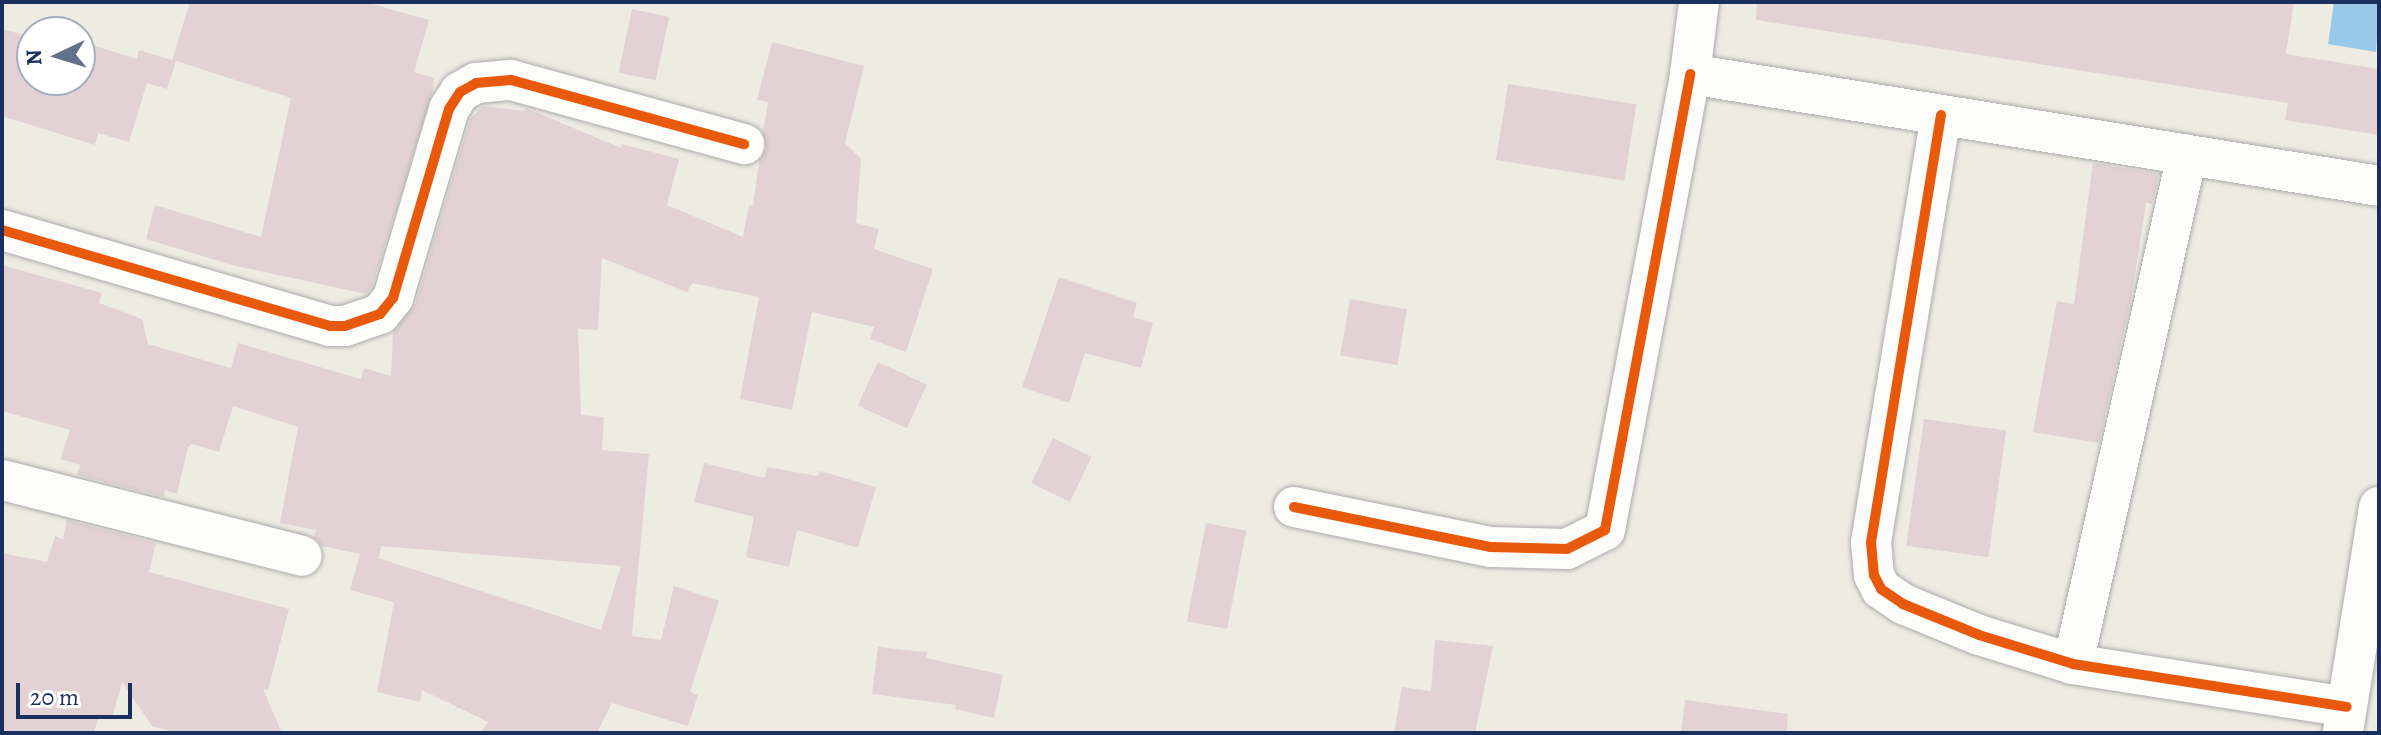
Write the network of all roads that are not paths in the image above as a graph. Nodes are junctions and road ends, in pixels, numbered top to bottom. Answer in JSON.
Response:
{"nodes":[{"id":1,"x":1699,"y":2,"type":"edge"},
{"id":2,"x":1690,"y":74,"type":"junction"},
{"id":3,"x":1941,"y":115,"type":"junction"},
{"id":4,"x":744,"y":144,"type":"dead end"},
{"id":5,"x":2187,"y":155,"type":"junction"},
{"id":6,"x":2379,"y":186,"type":"edge"},
{"id":7,"x":2,"y":230,"type":"edge"},
{"id":8,"x":2,"y":480,"type":"edge"},
{"id":9,"x":1294,"y":507,"type":"dead end"},
{"id":10,"x":2378,"y":519,"type":"edge"},
{"id":11,"x":302,"y":556,"type":"dead end"},
{"id":12,"x":2073,"y":664,"type":"junction"},
{"id":13,"x":2345,"y":720,"type":"edge"}],
"edges":[{"from":1,"to":2,"type":"street"},
{"from":2,"to":3,"type":"street"},
{"from":2,"to":9,"type":"street"},
{"from":3,"to":5,"type":"street"},
{"from":3,"to":12,"type":"street"},
{"from":4,"to":7,"type":"street"},
{"from":5,"to":6,"type":"street"},
{"from":5,"to":12,"type":"street"},
{"from":8,"to":11,"type":"street"},
{"from":10,"to":13,"type":"street"},
{"from":12,"to":13,"type":"street"}]}
